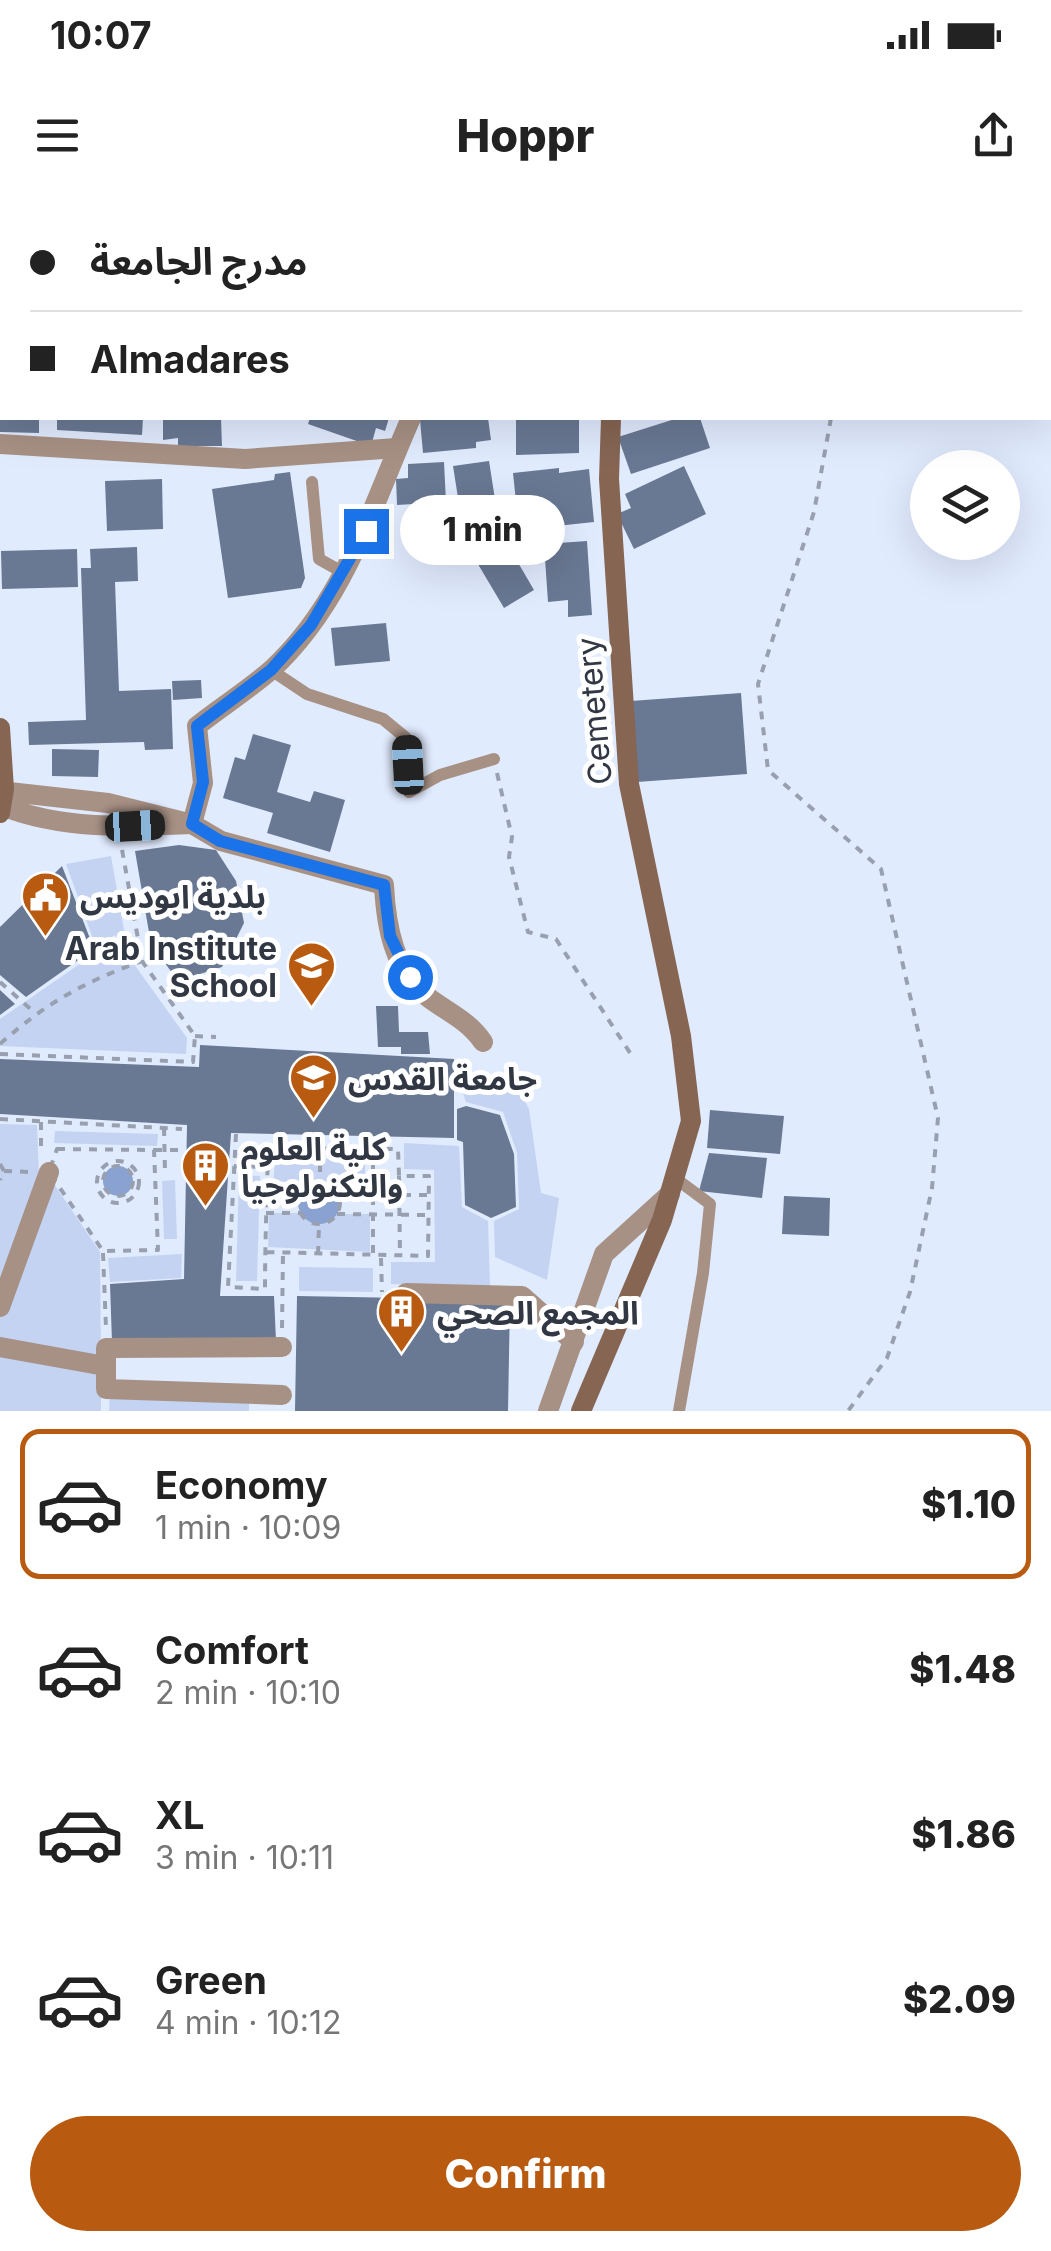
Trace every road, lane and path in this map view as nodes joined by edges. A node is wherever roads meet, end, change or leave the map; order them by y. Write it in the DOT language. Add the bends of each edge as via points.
graph roads {
  1 [pos="410,420"];
  2 [pos="612,420"];
  3 [pos="832,420"];
  4 [pos="0,444"];
  5 [pos="397,448"];
  6 [pos="312,482"];
  7 [pos="344,573"];
  8 [pos="271,670"];
  9 [pos="0,728"];
  10 [pos="494,758"];
  11 [pos="1,801"];
  12 [pos="192,824"];
  13 [pos="121,848"];
  14 [pos="142,962"];
  15 [pos="0,982"];
  16 [pos="35,1013"];
  17 [pos="194,1036"];
  18 [pos="216,1037"];
  19 [pos="484,1042"];
  20 [pos="0,1044"];
  21 [pos="0,1054"];
  22 [pos="634,1060"];
  23 [pos="0,1119"];
  24 [pos="41,1121"];
  25 [pos="164,1128"];
  26 [pos="182,1130"];
  27 [pos="236,1134"];
  28 [pos="320,1148"];
  29 [pos="372,1149"];
  30 [pos="154,1150"];
  31 [pos="164,1150"];
  32 [pos="180,1150"];
  33 [pos="0,1164"];
  34 [pos="45,1164"];
  35 [pos="234,1166"];
  36 [pos="268,1167"];
  37 [pos="165,1172"];
  38 [pos="135,1174"];
  39 [pos="399,1176"];
  40 [pos="0,1180"];
  41 [pos="320,1181"];
  42 [pos="673,1186"];
  43 [pos="267,1188"];
  44 [pos="301,1191"];
  45 [pos="400,1194"];
  46 [pos="339,1195"];
  47 [pos="373,1195"];
  48 [pos="429,1195"];
  49 [pos="300,1212"];
  50 [pos="266,1213"];
  51 [pos="337,1214"];
  52 [pos="373,1214"];
  53 [pos="400,1215"];
  54 [pos="428,1215"];
  55 [pos="318,1224"];
  56 [pos="103,1252"];
  57 [pos="265,1252"];
  58 [pos="283,1253"];
  59 [pos="318,1255"];
  60 [pos="400,1257"];
  61 [pos="374,1258"];
  62 [pos="382,1258"];
  63 [pos="382,1292"];
  64 [pos="406,1293"];
  65 [pos="282,1301"];
  66 [pos="0,1307"];
  67 [pos="574,1342"];
  68 [pos="0,1347"];
  69 [pos="282,1347"];
  70 [pos="106,1357"];
  71 [pos="282,1395"];
  72 [pos="257,1402"];
  73 [pos="548,1411"];
  74 [pos="582,1411"];
  75 [pos="679,1411"];
  76 [pos="848,1411"];
  1 -- 5 [label="street"];
  2 -- 42 [label="street, Cemetery" via="609,479 628,784 691,1122"];
  3 -- 76 [label="path" via="814,512 758,684 768,770 881,869 938,1118 932,1188 910,1292 888,1358"];
  4 -- 5 [label="street" via="245,458"];
  5 -- 7 [label="street"];
  6 -- 7 [label="lane" via="320,560"];
  7 -- 8 [label="street"];
  8 -- 10 [label="lane" via="307,694 383,719 406,738 409,792"];
  8 -- 12 [label="street" via="197,726 203,782"];
  9 -- 11 [label="street"];
  10 -- 22 [label="path" via="512,837 508,856 528,932 556,939"];
  11 -- 12 [label="street" via="24,815 69,822"];
  12 -- 19 [label="street" via="220,841 384,885 400,963 419,990 473,1026"];
  13 -- 14 [label="path"];
  14 -- 16 [label="path" via="96,978"];
  14 -- 17 [label="path"];
  15 -- 16 [label="path"];
  16 -- 20 [label="path"];
  17 -- 18 [label="path"];
  17 -- 21 [label="path" via="193,1062"];
  23 -- 24 [label="path"];
  24 -- 25 [label="path"];
  24 -- 34 [label="path"];
  25 -- 26 [label="path"];
  25 -- 31 [label="path"];
  27 -- 35 [label="path"];
  28 -- 29 [label="path"];
  28 -- 36 [label="path" via="268,1148"];
  28 -- 41 [label="path"];
  29 -- 39 [label="path" via="398,1149"];
  29 -- 47 [label="path"];
  30 -- 31 [label="path"];
  30 -- 34 [label="path" via="57,1149"];
  30 -- 56 [label="path" via="158,1250"];
  31 -- 32 [label="path"];
  31 -- 37 [label="path"];
  33 -- 40 [label="path"];
  34 -- 56 [label="path"];
  34 -- 66 [label="street"];
  35 -- 36 [label="path"];
  35 -- 57 [label="path" via="228,1287 265,1290"];
  36 -- 43 [label="path"];
  38 -- 38 [label="path" via="128,1162 114,1160 102,1167 97,1187 111,1202 125,1202 136,1193"];
  39 -- 45 [label="path"];
  39 -- 48 [label="path" via="429,1176"];
  41 -- 44 [label="path"];
  41 -- 46 [label="path"];
  42 -- 67 [label="street" via="604,1254"];
  42 -- 74 [label="street, Cemetery"];
  42 -- 75 [label="lane" via="710,1204"];
  43 -- 44 [label="path"];
  43 -- 50 [label="path"];
  44 -- 49 [label="path"];
  45 -- 47 [label="path"];
  45 -- 48 [label="path"];
  45 -- 53 [label="path"];
  46 -- 47 [label="path"];
  46 -- 51 [label="path"];
  47 -- 52 [label="path"];
  48 -- 54 [label="path"];
  49 -- 50 [label="path"];
  49 -- 55 [label="path"];
  50 -- 57 [label="path"];
  51 -- 52 [label="path"];
  51 -- 55 [label="path"];
  52 -- 53 [label="path"];
  52 -- 61 [label="path"];
  53 -- 54 [label="path"];
  53 -- 60 [label="path"];
  54 -- 60 [label="path" via="428,1256"];
  55 -- 59 [label="path"];
  56 -- 70 [label="path"];
  57 -- 58 [label="path"];
  58 -- 59 [label="path"];
  58 -- 65 [label="path"];
  59 -- 61 [label="path"];
  60 -- 62 [label="path"];
  61 -- 62 [label="path"];
  62 -- 63 [label="path"];
  64 -- 67 [label="street" via="522,1296"];
  67 -- 73 [label="street"];
  68 -- 70 [label="street"];
  69 -- 70 [label="street"];
  70 -- 72 [label="street" via="106,1389"];
  71 -- 72 [label="street"];
}
